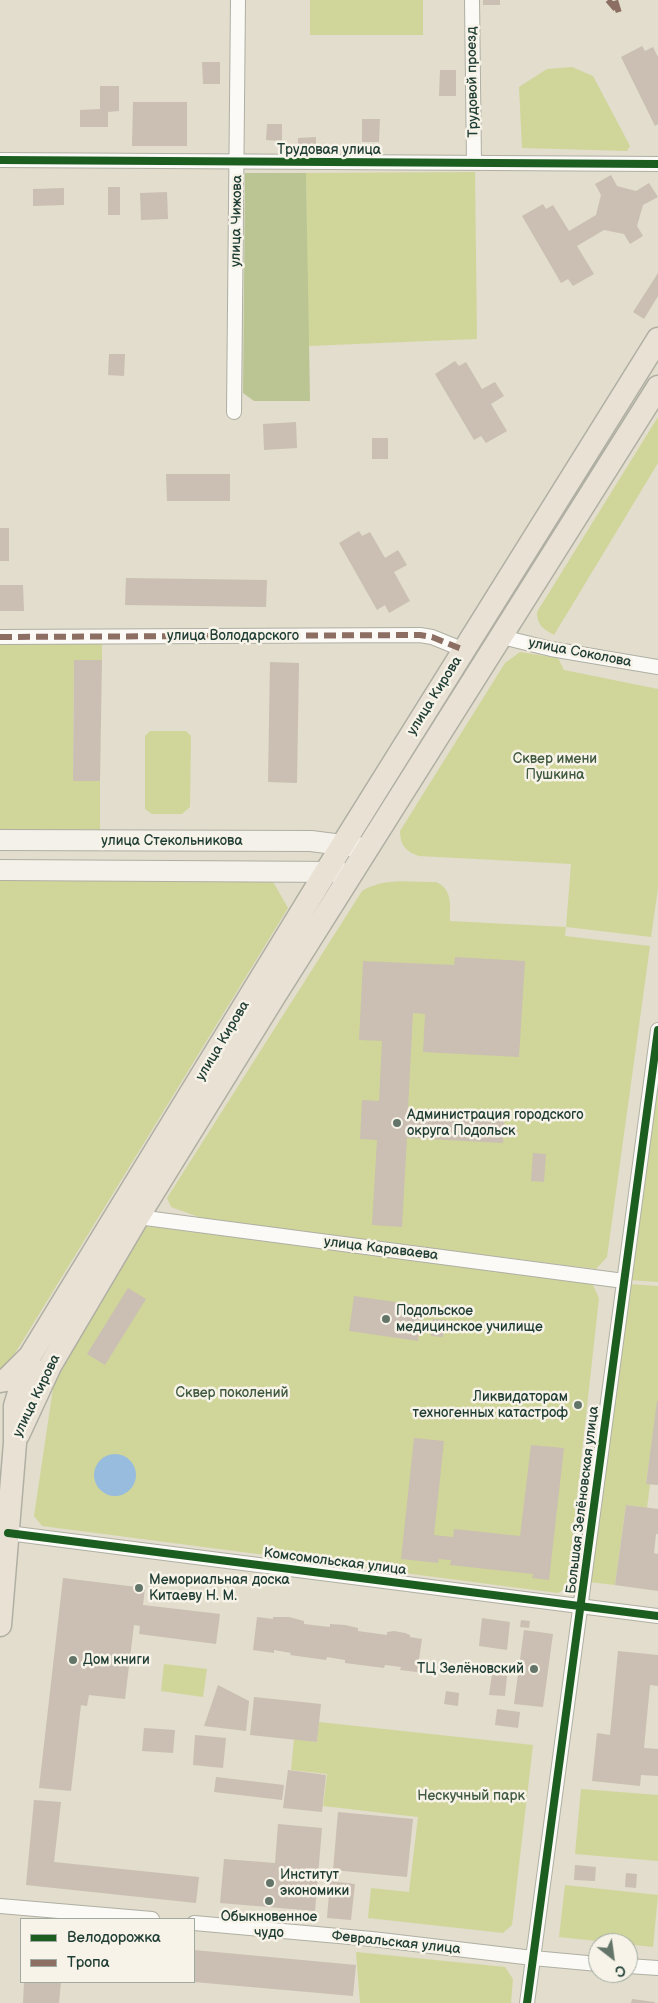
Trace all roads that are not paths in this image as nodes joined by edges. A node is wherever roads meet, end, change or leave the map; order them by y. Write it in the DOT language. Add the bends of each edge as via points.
graph roads {
  1 [pos="238,0"];
  2 [pos="472,0"];
  3 [pos="0,160"];
  4 [pos="237,162"];
  5 [pos="474,163"];
  6 [pos="658,164"];
  7 [pos="656,344"];
  8 [pos="658,387"];
  9 [pos="234,412"];
  10 [pos="477,628"];
  11 [pos="0,637"];
  12 [pos="502,637"];
  13 [pos="464,650"];
  14 [pos="658,667"];
  15 [pos="0,840"];
  16 [pos="343,844"];
  17 [pos="368,849"];
  18 [pos="0,870"];
  19 [pos="354,872"];
  20 [pos="325,873"];
  21 [pos="658,1030"];
  22 [pos="138,1217"];
  23 [pos="624,1281"];
  24 [pos="30,1356"];
  25 [pos="0,1381"];
  26 [pos="15,1443"];
  27 [pos="0,1463"];
  28 [pos="3,1527"];
  29 [pos="581,1606"];
  30 [pos="658,1616"];
  31 [pos="0,1625"];
  32 [pos="0,1906"];
  33 [pos="140,1918"];
  34 [pos="195,1923"];
  35 [pos="533,1958"];
  36 [pos="588,1963"];
  37 [pos="638,1967"];
  38 [pos="658,1968"];
  39 [pos="527,2003"];
  1 -- 4 [label="street, улица Чижова"];
  2 -- 5 [label="street, Трудовой проезд"];
  3 -- 4 [label="street, Трудовая улица"];
  4 -- 5 [label="street, Трудовая улица"];
  4 -- 9 [label="street, улица Чижова"];
  5 -- 6 [label="street, Трудовая улица"];
  7 -- 10 [label="main road, улица Кирова"];
  8 -- 12 [label="main road, улица Кирова"];
  10 -- 12 [label="main road"];
  10 -- 13 [label="main road, улица Кирова"];
  11 -- 13 [label="street, улица Володарского" via="420,635"];
  12 -- 14 [label="street, улица Соколова" via="551,649"];
  12 -- 17 [label="main road, улица Кирова"];
  13 -- 16 [label="main road, улица Кирова"];
  15 -- 16 [label="main road, улица Стекольникова" via="311,841"];
  16 -- 17 [label="main road, улица Стекольникова"];
  16 -- 20 [label="main road, улица Кирова"];
  17 -- 19 [label="main road, улица Кирова"];
  17 -- 20 [label="main road"];
  18 -- 20 [label="main road"];
  19 -- 20 [label="main road"];
  19 -- 22 [label="main road, улица Кирова"];
  20 -- 24 [label="main road, улица Кирова"];
  21 -- 23 [label="street, Большая Зелёновская улица"];
  22 -- 23 [label="street, улица Караваева"];
  22 -- 26 [label="main road, улица Кирова" via="50,1366"];
  23 -- 29 [label="street, Большая Зелёновская улица"];
  24 -- 25 [label="main road" via="6,1380"];
  24 -- 26 [label="main road, улица Кирова" via="15,1406"];
  26 -- 27 [label="main road"];
  26 -- 28 [label="main road"];
  28 -- 29 [label="street, Комсомольская улица"];
  28 -- 31 [label="main road"];
  29 -- 30 [label="street, Комсомольская улица"];
  29 -- 35 [label="street, Большая Зелёновская улица"];
  32 -- 33 [label="street"];
  34 -- 35 [label="street, Февральская улица"];
  35 -- 36 [label="street, Февральская улица"];
  35 -- 39 [label="street, Большая Зелёновская улица"];
  37 -- 38 [label="street"];
}
